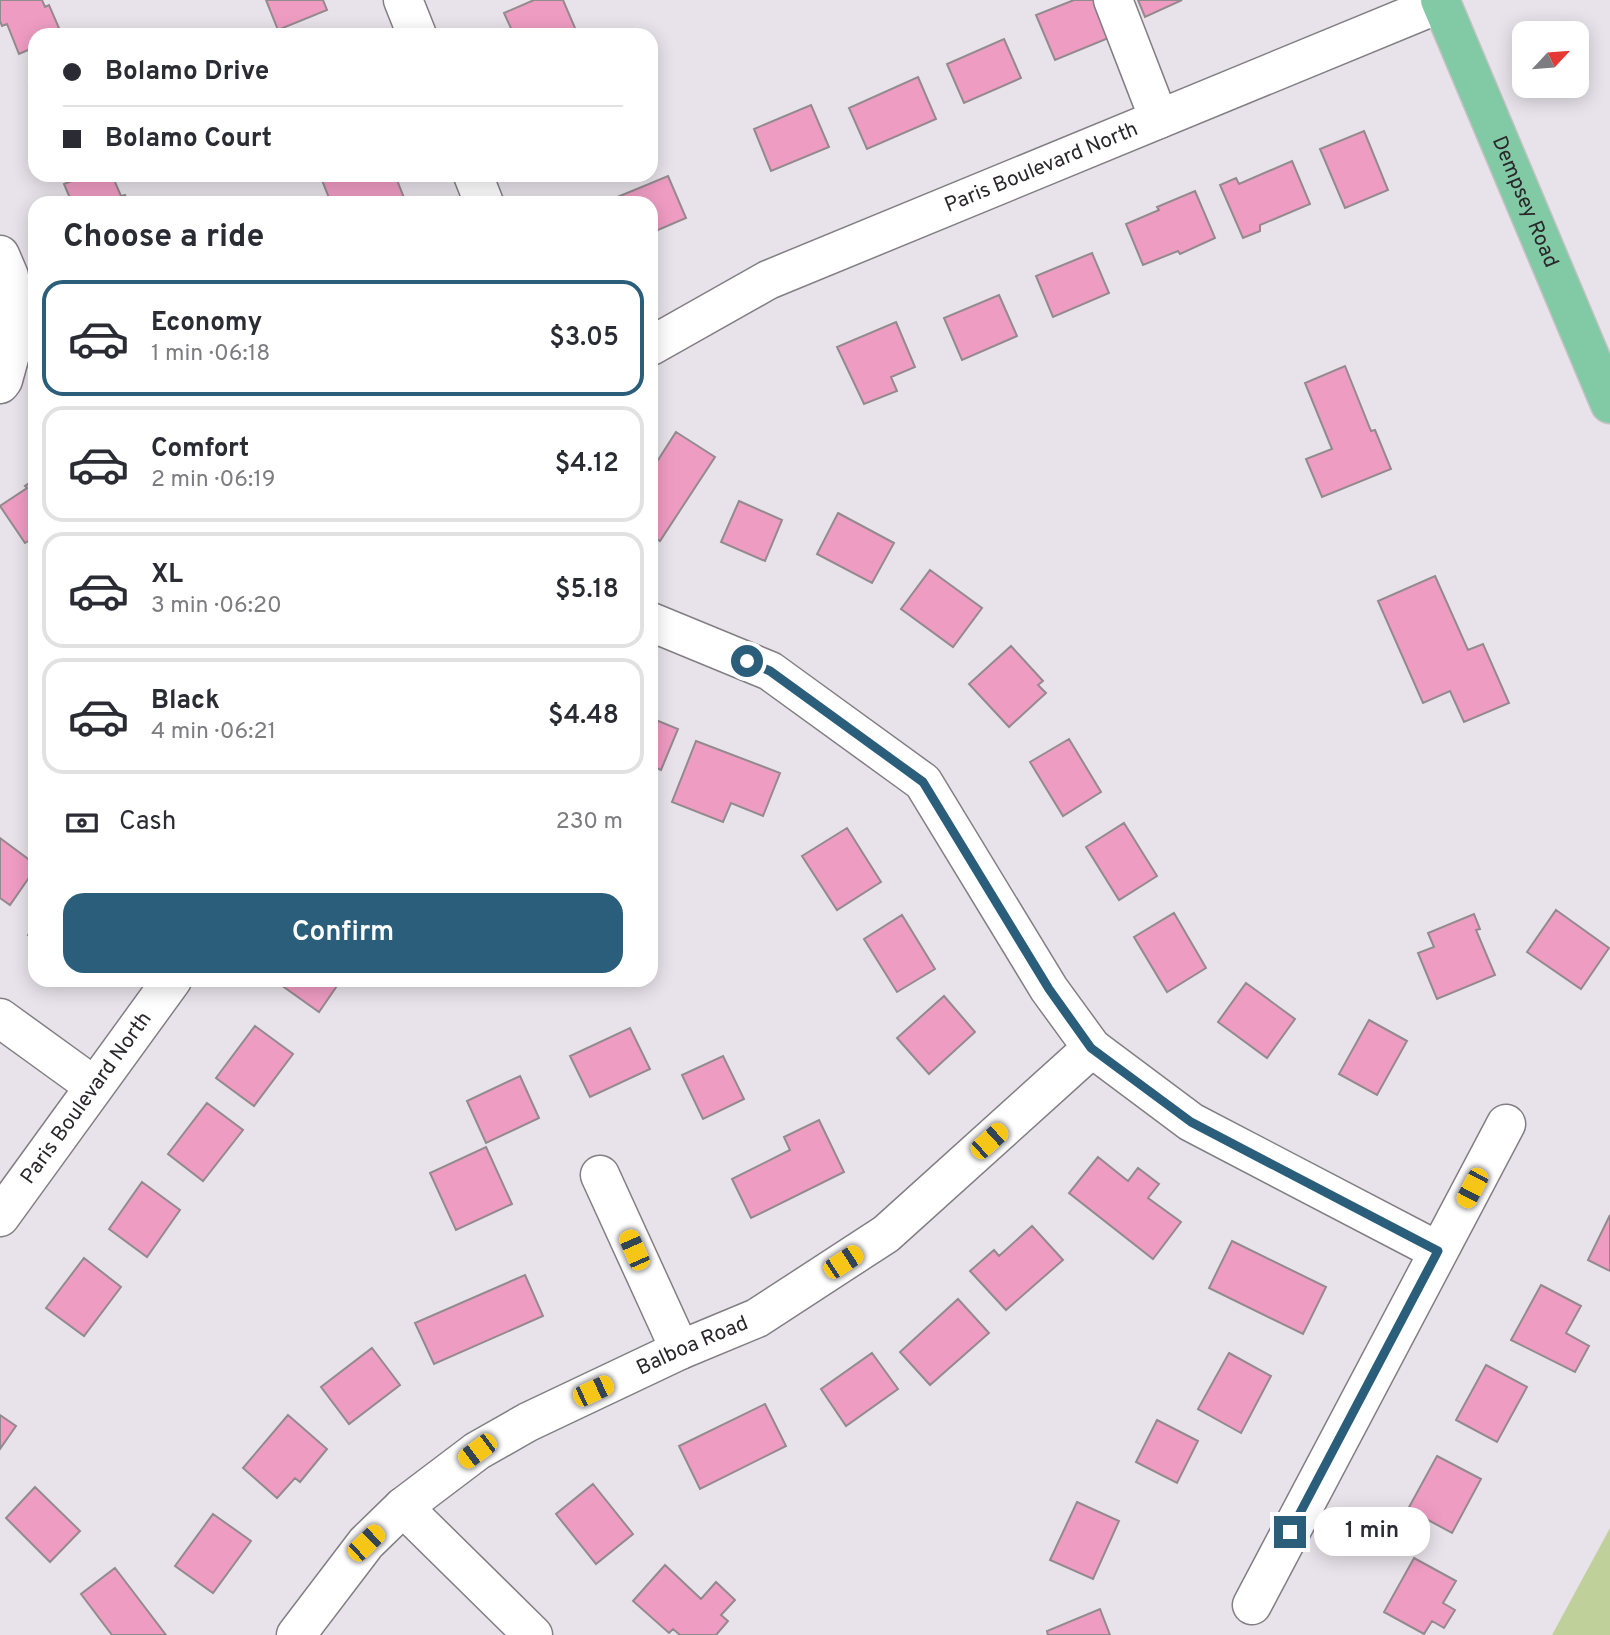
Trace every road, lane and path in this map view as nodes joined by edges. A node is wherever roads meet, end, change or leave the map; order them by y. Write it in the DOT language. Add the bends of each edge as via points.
graph roads {
  1 [pos="403,0"];
  2 [pos="1114,0"];
  3 [pos="1441,1"];
  4 [pos="413,28"];
  5 [pos="1159,119"];
  6 [pos="0,255"];
  7 [pos="658,342"];
  8 [pos="0,384"];
  9 [pos="1610,404"];
  10 [pos="658,625"];
  11 [pos="167,987"];
  12 [pos="0,1018"];
  13 [pos="1091,1048"];
  14 [pos="94,1086"];
  15 [pos="1506,1124"];
  16 [pos="600,1175"];
  17 [pos="0,1217"];
  18 [pos="1438,1251"];
  19 [pos="680,1350"];
  20 [pos="402,1507"];
  21 [pos="1252,1605"];
  22 [pos="296,1635"];
  23 [pos="533,1635"];
  1 -- 4 [label="street"];
  2 -- 5 [label="street"];
  3 -- 5 [label="street, Paris Boulevard North"];
  3 -- 9 [label="main road, Dempsey Road"];
  5 -- 7 [label="street, Paris Boulevard North" via="768,280"];
  6 -- 8 [label="street" via="9,276 17,329"];
  10 -- 13 [label="street" via="770,671 923,782 1049,989"];
  11 -- 14 [label="street, Paris Boulevard North"];
  12 -- 14 [label="street"];
  13 -- 18 [label="street" via="1191,1122"];
  13 -- 19 [label="street, Balboa Road" via="886,1234 757,1318"];
  14 -- 17 [label="street, Paris Boulevard North"];
  15 -- 18 [label="street"];
  16 -- 19 [label="street"];
  18 -- 21 [label="street"];
  19 -- 20 [label="street, Balboa Road" via="527,1422 477,1451"];
  20 -- 22 [label="street, Balboa Road" via="366,1543"];
  20 -- 23 [label="street"];
}
